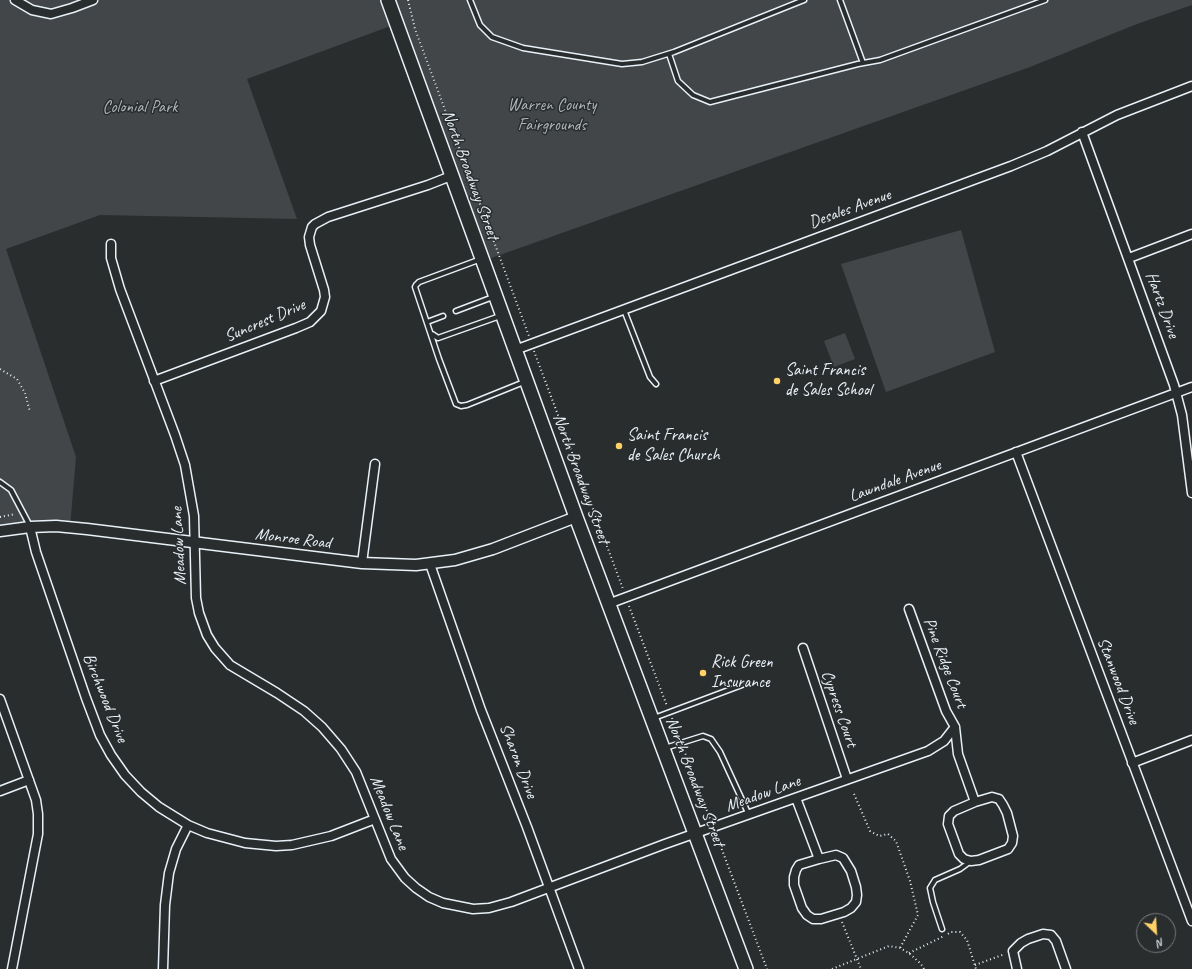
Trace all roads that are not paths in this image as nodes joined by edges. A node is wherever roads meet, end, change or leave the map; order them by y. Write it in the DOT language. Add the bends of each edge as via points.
graph roads {
  1 [pos="14,0"];
  2 [pos="92,0"];
  3 [pos="388,0"];
  4 [pos="470,0"];
  5 [pos="804,0"];
  6 [pos="840,0"];
  7 [pos="1045,0"];
  8 [pos="669,54"];
  9 [pos="863,63"];
  10 [pos="1192,86"];
  11 [pos="1082,132"];
  12 [pos="451,176"];
  13 [pos="1192,234"];
  14 [pos="111,244"];
  15 [pos="1129,258"];
  16 [pos="482,259"];
  17 [pos="495,297"];
  18 [pos="624,309"];
  19 [pos="456,312"];
  20 [pos="443,316"];
  21 [pos="502,316"];
  22 [pos="427,322"];
  23 [pos="431,332"];
  24 [pos="515,350"];
  25 [pos="154,381"];
  26 [pos="526,381"];
  27 [pos="656,384"];
  28 [pos="1192,387"];
  29 [pos="1176,393"];
  30 [pos="1016,452"];
  31 [pos="375,464"];
  32 [pos="0,482"];
  33 [pos="1192,493"];
  34 [pos="576,517"];
  35 [pos="30,527"];
  36 [pos="0,531"];
  37 [pos="194,542"];
  38 [pos="362,563"];
  39 [pos="430,564"];
  40 [pos="608,604"];
  41 [pos="909,610"];
  42 [pos="803,648"];
  43 [pos="742,686"];
  44 [pos="0,699"];
  45 [pos="652,719"];
  46 [pos="955,727"];
  47 [pos="1192,740"];
  48 [pos="663,748"];
  49 [pos="1132,763"];
  50 [pos="847,779"];
  51 [pos="29,780"];
  52 [pos="0,791"];
  53 [pos="796,798"];
  54 [pos="975,802"];
  55 [pos="749,815"];
  56 [pos="375,819"];
  57 [pos="188,825"];
  58 [pos="695,834"];
  59 [pos="819,858"];
  60 [pos="971,862"];
  61 [pos="550,888"];
  62 [pos="1192,921"];
  63 [pos="942,929"];
  64 [pos="12,969"];
  65 [pos="163,969"];
  66 [pos="579,969"];
  67 [pos="746,969"];
  68 [pos="1017,969"];
  69 [pos="1066,969"];
  1 -- 2 [label="street" via="32,10 51,14"];
  3 -- 12 [label="main road, North Broadway Street"];
  4 -- 8 [label="lane" via="480,25 492,37 523,48 622,64 642,62"];
  5 -- 8 [label="lane"];
  6 -- 9 [label="lane"];
  7 -- 9 [label="lane" via="880,60"];
  8 -- 9 [label="lane" via="678,81 693,95 710,102"];
  10 -- 11 [label="street, Desales Avenue" via="1117,115"];
  11 -- 15 [label="street, Hartz Drive"];
  11 -- 18 [label="street, Desales Avenue" via="1047,151 1011,166"];
  12 -- 16 [label="main road, North Broadway Street"];
  12 -- 25 [label="street, Suncrest Drive" via="328,217 312,227 310,245 325,297 321,311 310,322"];
  13 -- 15 [label="street"];
  14 -- 25 [label="street, Meadow Lane" via="111,258 120,289"];
  15 -- 29 [label="street, Hartz Drive"];
  16 -- 17 [label="main road, North Broadway Street"];
  16 -- 22 [label="lane" via="417,284 415,287"];
  17 -- 19 [label="lane"];
  17 -- 21 [label="main road, North Broadway Street"];
  18 -- 24 [label="street, Desales Avenue"];
  18 -- 27 [label="lane" via="650,377"];
  20 -- 22 [label="lane"];
  21 -- 23 [label="lane" via="438,338"];
  21 -- 24 [label="main road, North Broadway Street"];
  22 -- 23 [label="lane"];
  23 -- 26 [label="lane" via="456,404 467,405"];
  24 -- 26 [label="main road, North Broadway Street"];
  25 -- 37 [label="street, Meadow Lane" via="185,465 194,516"];
  26 -- 34 [label="main road, North Broadway Street"];
  28 -- 29 [label="street, Lawndale Avenue"];
  29 -- 30 [label="street, Lawndale Avenue"];
  29 -- 33 [label="street, Hartz Drive" via="1182,415"];
  30 -- 40 [label="street, Lawndale Avenue"];
  30 -- 49 [label="street, Stanwood Drive"];
  31 -- 38 [label="street"];
  32 -- 35 [label="lane" via="11,490"];
  34 -- 39 [label="street, Monroe Road" via="493,549"];
  34 -- 40 [label="main road, North Broadway Street"];
  35 -- 36 [label="street, Monroe Road"];
  35 -- 37 [label="street, Monroe Road" via="56,526"];
  35 -- 57 [label="street, Birchwood Drive" via="36,552 100,735 125,775 141,792"];
  37 -- 38 [label="street, Monroe Road"];
  37 -- 56 [label="street, Meadow Lane" via="196,598 207,635 215,648 236,670 277,693 322,727 356,772"];
  38 -- 39 [label="street, Monroe Road"];
  39 -- 61 [label="street, Sharon Drive"];
  40 -- 45 [label="main road, North Broadway Street"];
  41 -- 46 [label="street, Pine Ridge Court" via="946,711"];
  42 -- 50 [label="street, Cypress Court"];
  43 -- 45 [label="lane"];
  44 -- 51 [label="street"];
  45 -- 48 [label="main road, North Broadway Street"];
  46 -- 50 [label="street, Meadow Lane" via="944,741 928,751"];
  46 -- 54 [label="street" via="958,754"];
  47 -- 49 [label="street"];
  48 -- 55 [label="lane" via="703,736 711,739"];
  48 -- 58 [label="main road, North Broadway Street"];
  49 -- 62 [label="street, Stanwood Drive"];
  50 -- 53 [label="street, Meadow Lane"];
  51 -- 52 [label="street"];
  51 -- 64 [label="street" via="36,800 38,834"];
  53 -- 55 [label="street, Meadow Lane"];
  53 -- 59 [label="street"];
  54 -- 60 [label="street" via="954,811 949,816 948,824 959,854"];
  54 -- 60 [label="street" via="992,797 999,799 1007,813 1013,836 1008,849"];
  55 -- 58 [label="street, Meadow Lane"];
  56 -- 57 [label="street, Birchwood Drive" via="315,840 276,846 245,844"];
  56 -- 61 [label="street, Meadow Lane" via="391,859 400,872 416,888 443,904 474,909 489,908"];
  57 -- 65 [label="street" via="176,849 169,873"];
  58 -- 61 [label="street, Meadow Lane"];
  58 -- 67 [label="main road, North Broadway Street"];
  59 -- 59 [label="street" via="800,865 794,877 799,901 807,915 813,919 839,914 851,908 856,902 857,895 851,872 843,858 836,855"];
  60 -- 63 [label="lane" via="935,880 930,888"];
  61 -- 66 [label="street, Sharon Drive"];
  68 -- 69 [label="street" via="1013,951 1028,939 1043,934 1051,935 1056,941"];
}
